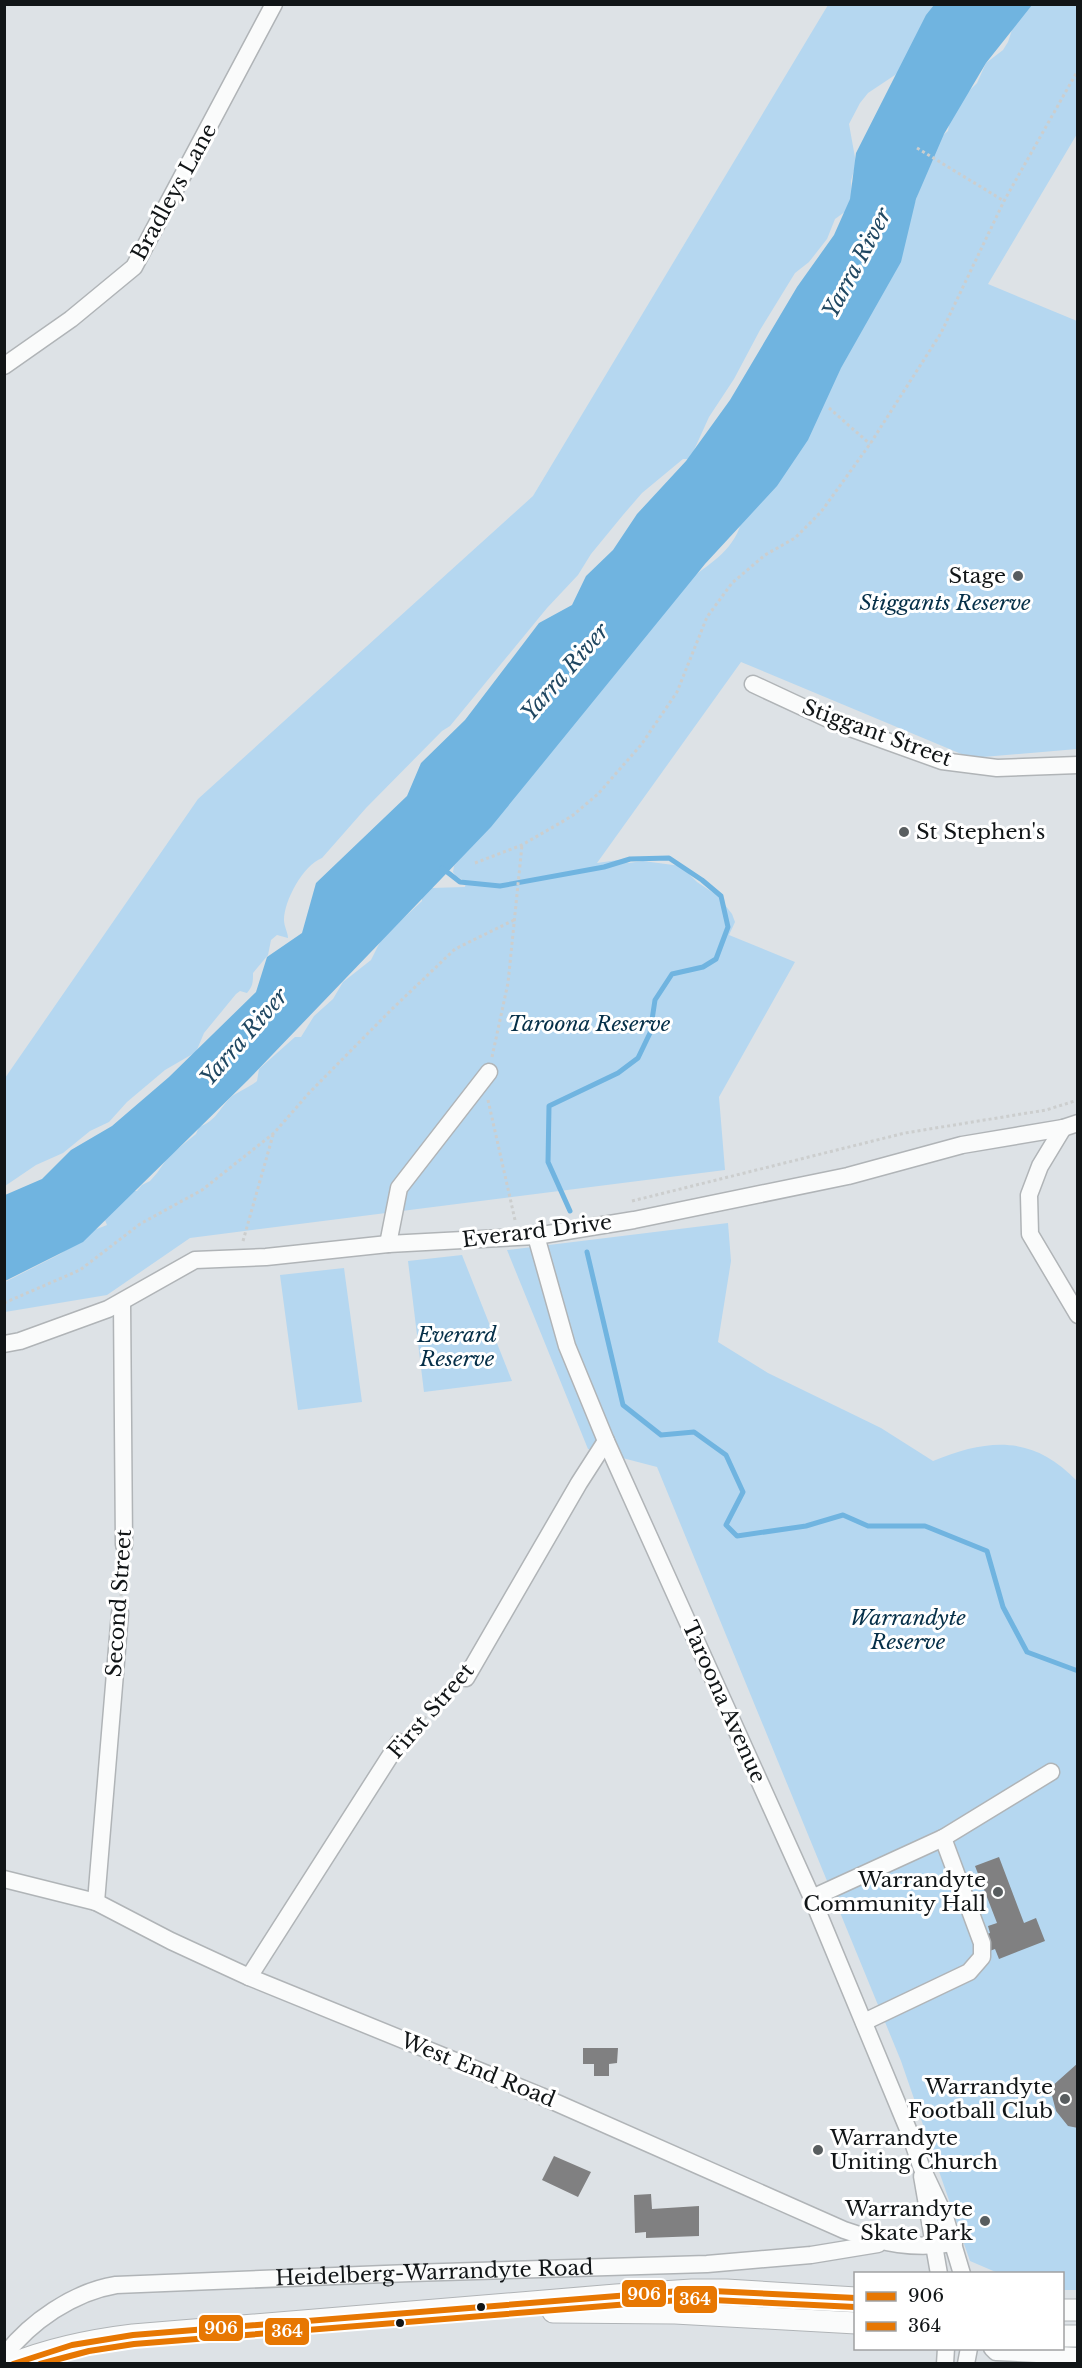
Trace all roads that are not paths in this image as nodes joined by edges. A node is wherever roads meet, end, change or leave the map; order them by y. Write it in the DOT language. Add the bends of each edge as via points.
graph roads {
  1 [pos="274,4"];
  2 [pos="4,366"];
  3 [pos="753,684"];
  4 [pos="1077,765"];
  5 [pos="486,1075"];
  6 [pos="1070,1125"];
  7 [pos="537,1236"];
  8 [pos="388,1244"];
  9 [pos="122,1302"];
  10 [pos="1077,1315"];
  11 [pos="4,1344"];
  12 [pos="606,1441"];
  13 [pos="124,1545"];
  14 [pos="120,1612"];
  15 [pos="466,1678"];
  16 [pos="399,1742"];
  17 [pos="1051,1772"];
  18 [pos="943,1838"];
  19 [pos="4,1879"];
  20 [pos="812,1898"];
  21 [pos="96,1902"];
  22 [pos="249,1977"];
  23 [pos="864,2022"];
  24 [pos="921,2166"];
  25 [pos="887,2243"];
  26 [pos="954,2243"];
  27 [pos="934,2247"];
  28 [pos="939,2272"];
  29 [pos="961,2272"];
  30 [pos="854,2298"];
  31 [pos="429,2311"];
  32 [pos="854,2322"];
  33 [pos="993,2350"];
  34 [pos="4,2356"];
  35 [pos="1077,2356"];
  36 [pos="12,2364"];
  1 -- 2 [label="street, Bradleys Lane" via="134,267 71,319"];
  3 -- 4 [label="street, Stiggant Street" via="839,724 942,761 997,768"];
  5 -- 8 [label="street" via="399,1188"];
  6 -- 7 [label="street, Everard Drive" via="962,1145 848,1176"];
  6 -- 10 [label="street" via="1040,1166 1029,1195 1030,1234"];
  7 -- 8 [label="street, Everard Drive"];
  7 -- 12 [label="street, Taroona Avenue" via="567,1346"];
  8 -- 9 [label="street, Everard Drive" via="195,1260"];
  9 -- 11 [label="street, Everard Drive"];
  9 -- 13 [label="street, Second Street"];
  12 -- 15 [label="street, First Street"];
  12 -- 20 [label="street, Taroona Avenue"];
  14 -- 21 [label="street, Second Street"];
  16 -- 22 [label="street, First Street"];
  17 -- 18 [label="street"];
  18 -- 20 [label="street"];
  18 -- 23 [label="street" via="982,1943 982,1957 969,1972"];
  19 -- 21 [label="street, West End Road"];
  20 -- 23 [label="street, Taroona Avenue"];
  21 -- 22 [label="street, West End Road"];
  22 -- 25 [label="street, West End Road" via="541,2096 844,2230"];
  23 -- 24 [label="street, Taroona Avenue"];
  24 -- 26 [label="street, Taroona Avenue"];
  24 -- 27 [label="street, Taroona Avenue"];
  25 -- 27 [label="street, West End Road"];
  25 -- 34 [label="street, Heidelberg-Warrandyte Road" via="812,2255 707,2264 116,2285 92,2290 58,2309 31,2328"];
  26 -- 27 [label="street, West End Road"];
  26 -- 29 [label="street, Taroona Avenue"];
  27 -- 28 [label="street, Taroona Avenue"];
  30 -- 31 [label="main road, Heidelberg-Warrandyte Road" via="692,2290"];
  31 -- 32 [label="main road, Heidelberg-Warrandyte Road" via="675,2313"];
  31 -- 36 [label="main road, Heidelberg-Warrandyte Road" via="133,2335 84,2342"];
  33 -- 35 [label="street"];
}
